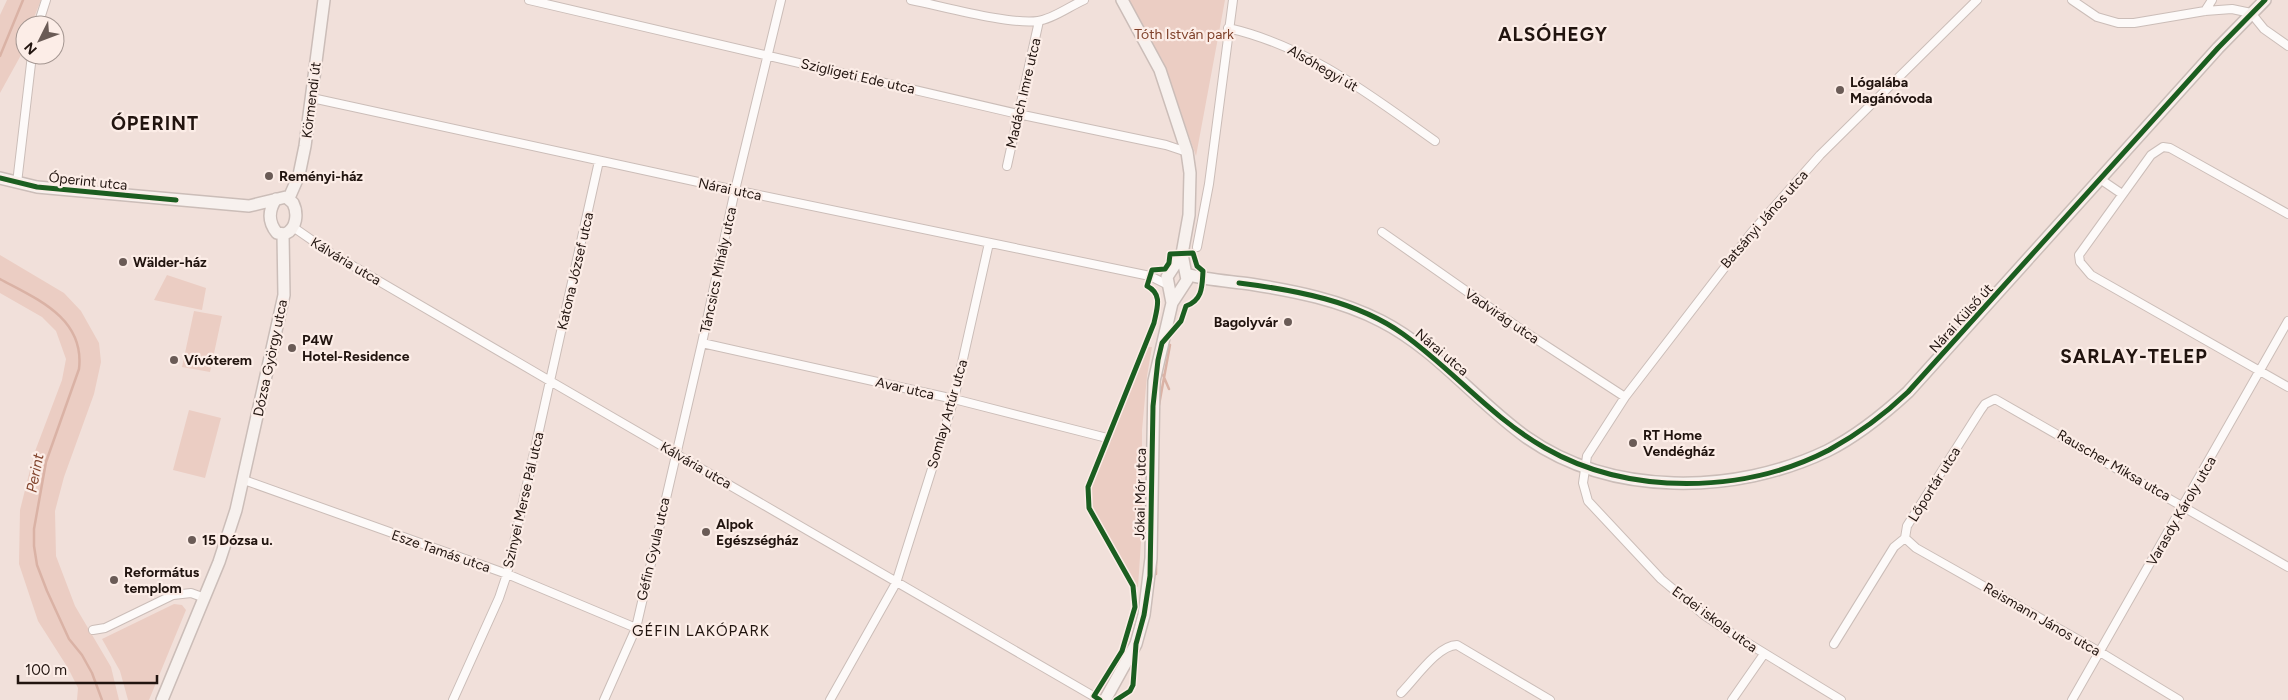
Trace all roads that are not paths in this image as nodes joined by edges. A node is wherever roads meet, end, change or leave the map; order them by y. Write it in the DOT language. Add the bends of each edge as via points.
graph roads {
  1 [pos="46,0"];
  2 [pos="324,0"];
  3 [pos="529,0"];
  4 [pos="781,0"];
  5 [pos="911,0"];
  6 [pos="1084,0"];
  7 [pos="1122,0"];
  8 [pos="1233,0"];
  9 [pos="1977,0"];
  10 [pos="2072,0"];
  11 [pos="2212,0"];
  12 [pos="2265,0"];
  13 [pos="2205,11"];
  14 [pos="2251,13"];
  15 [pos="41,15"];
  16 [pos="1039,21"];
  17 [pos="1228,28"];
  18 [pos="2288,46"];
  19 [pos="769,55"];
  20 [pos="31,65"];
  21 [pos="312,98"];
  22 [pos="1018,114"];
  23 [pos="1435,141"];
  24 [pos="1187,152"];
  25 [pos="599,161"];
  26 [pos="1007,166"];
  27 [pos="0,178"];
  28 [pos="2100,179"];
  29 [pos="17,183"];
  30 [pos="735,190"];
  31 [pos="2122,194"];
  32 [pos="289,198"];
  33 [pos="276,199"];
  34 [pos="249,206"];
  35 [pos="2288,214"];
  36 [pos="270,221"];
  37 [pos="293,227"];
  38 [pos="1382,232"];
  39 [pos="283,234"];
  40 [pos="989,243"];
  41 [pos="1197,247"];
  42 [pos="1182,254"];
  43 [pos="1170,271"];
  44 [pos="1150,276"];
  45 [pos="1185,279"];
  46 [pos="1168,285"];
  47 [pos="1172,303"];
  48 [pos="2288,322"];
  49 [pos="702,343"];
  50 [pos="2259,371"];
  51 [pos="550,381"];
  52 [pos="2288,387"];
  53 [pos="1625,397"];
  54 [pos="954,399"];
  55 [pos="1990,401"];
  56 [pos="1107,438"];
  57 [pos="675,452"];
  58 [pos="1585,466"];
  59 [pos="244,480"];
  60 [pos="2184,506"];
  61 [pos="1905,538"];
  62 [pos="2288,567"];
  63 [pos="507,574"];
  64 [pos="896,583"];
  65 [pos="204,598"];
  66 [pos="636,628"];
  67 [pos="93,630"];
  68 [pos="1834,644"];
  69 [pos="2100,652"];
  70 [pos="1764,654"];
  71 [pos="1402,694"];
  72 [pos="162,700"];
  73 [pos="453,700"];
  74 [pos="604,700"];
  75 [pos="830,700"];
  76 [pos="1100,700"];
  77 [pos="1105,700"];
  78 [pos="1550,700"];
  79 [pos="1732,700"];
  80 [pos="1841,700"];
  81 [pos="2072,700"];
  82 [pos="2180,700"];
  1 -- 15 [label="street"];
  2 -- 21 [label="street, Körmendi út"];
  3 -- 19 [label="street, Szigligeti Ede utca"];
  4 -- 19 [label="street, Táncsics Mihály utca"];
  5 -- 16 [label="street" via="1008,20"];
  6 -- 16 [label="street"];
  7 -- 24 [label="street" via="1160,70"];
  8 -- 17 [label="street"];
  9 -- 53 [label="street, Batsányi János utca" via="1796,181 1722,268"];
  10 -- 13 [label="street" via="2097,17 2118,23"];
  11 -- 13 [label="street"];
  12 -- 14 [label="street, Nárai Külső út"];
  13 -- 14 [label="street" via="2232,9"];
  14 -- 18 [label="street" via="2264,29"];
  14 -- 28 [label="street, Nárai Külső út"];
  16 -- 22 [label="street, Madách Imre utca"];
  17 -- 23 [label="street, Alsóhegyi út" via="1285,45 1340,74"];
  17 -- 41 [label="street" via="1209,184"];
  19 -- 22 [label="street, Szigligeti Ede utca"];
  19 -- 30 [label="street, Táncsics Mihály utca"];
  20 -- 29 [label="street"];
  21 -- 25 [label="street, Nárai utca"];
  21 -- 32 [label="street, Körmendi út" via="302,163"];
  22 -- 24 [label="street, Szigligeti Ede utca"];
  22 -- 26 [label="street, Madách Imre utca"];
  24 -- 42 [label="street" via="1189,215"];
  25 -- 30 [label="street, Nárai utca"];
  25 -- 51 [label="street, Katona József utca"];
  27 -- 29 [label="street, Óperint utca"];
  28 -- 31 [label="street"];
  28 -- 58 [label="street, Nárai Külső út" via="1926,374 1891,408 1848,439 1784,468 1738,479 1660,482 1610,474"];
  29 -- 34 [label="street, Óperint utca"];
  30 -- 40 [label="street, Nárai utca"];
  30 -- 49 [label="street, Táncsics Mihály utca"];
  31 -- 35 [label="street" via="2151,155 2170,148"];
  31 -- 50 [label="street" via="2082,248 2080,262 2084,268"];
  32 -- 33 [label="street" via="281,196"];
  32 -- 37 [label="street" via="295,206"];
  33 -- 34 [label="street, Óperint utca"];
  33 -- 36 [label="street" via="270,210"];
  34 -- 36 [label="street" via="261,211"];
  36 -- 39 [label="street" via="277,233"];
  37 -- 39 [label="street" via="289,233"];
  37 -- 51 [label="street, Kálvária utca" via="329,252"];
  38 -- 53 [label="street, Vadvirág utca"];
  39 -- 59 [label="street, Dózsa György utca" via="284,295"];
  40 -- 44 [label="street, Nárai utca"];
  40 -- 54 [label="street, Somlay Artúr utca"];
  42 -- 43 [label="street"];
  42 -- 45 [label="street"];
  43 -- 44 [label="street, Nárai utca"];
  43 -- 45 [label="street" via="1178,268"];
  43 -- 46 [label="street, Jókai Mór utca" via="1166,279"];
  44 -- 46 [label="street, Nárai utca"];
  45 -- 46 [label="street" via="1176,290"];
  45 -- 47 [label="street, Jókai Mór utca"];
  45 -- 58 [label="street, Nárai utca" via="1239,283 1313,296 1363,313 1416,344 1527,438"];
  46 -- 47 [label="street, Jókai Mór utca"];
  47 -- 77 [label="street, Jókai Mór utca" via="1154,381 1150,558 1144,615 1136,644"];
  48 -- 50 [label="street, Varasdy Károly utca"];
  49 -- 54 [label="street, Avar utca"];
  49 -- 57 [label="street, Táncsics Mihály utca"];
  50 -- 52 [label="street"];
  50 -- 60 [label="street, Varasdy Károly utca"];
  51 -- 57 [label="street, Kálvária utca"];
  51 -- 63 [label="street, Szinyei Merse Pál utca"];
  53 -- 58 [label="street, Batsányi János utca" via="1587,456"];
  54 -- 56 [label="street, Avar utca"];
  54 -- 64 [label="street, Somlay Artúr utca"];
  55 -- 60 [label="street, Rauscher Miksa utca" via="2002,401"];
  55 -- 61 [label="street, Lőportár utca" via="1980,411 1907,526"];
  57 -- 64 [label="street, Kálvária utca"];
  57 -- 66 [label="street, Géfin Gyula utca"];
  58 -- 70 [label="street, Erdei iskola utca" via="1583,483 1588,501 1644,562 1704,615"];
  59 -- 63 [label="street, Esze Tamás utca"];
  59 -- 65 [label="street, Dózsa György utca" via="225,546"];
  60 -- 62 [label="street, Rauscher Miksa utca"];
  60 -- 69 [label="street, Varasdy Károly utca"];
  61 -- 68 [label="street, Lőportár utca" via="1894,547"];
  61 -- 69 [label="street, Reismann János utca" via="1916,548"];
  63 -- 66 [label="street, Esze Tamás utca"];
  63 -- 73 [label="street, Szinyei Merse Pál utca"];
  64 -- 75 [label="street, Somlay Artúr utca"];
  64 -- 76 [label="street, Kálvária utca"];
  65 -- 67 [label="street" via="188,593 173,595 105,628"];
  65 -- 72 [label="street, Dózsa György utca"];
  66 -- 74 [label="street, Géfin Gyula utca"];
  69 -- 81 [label="street, Varasdy Károly utca"];
  69 -- 82 [label="street, Reismann János utca"];
  70 -- 79 [label="street"];
  70 -- 80 [label="street, Erdei iskola utca"];
  71 -- 78 [label="street" via="1439,652 1450,645 1458,645"];
}
